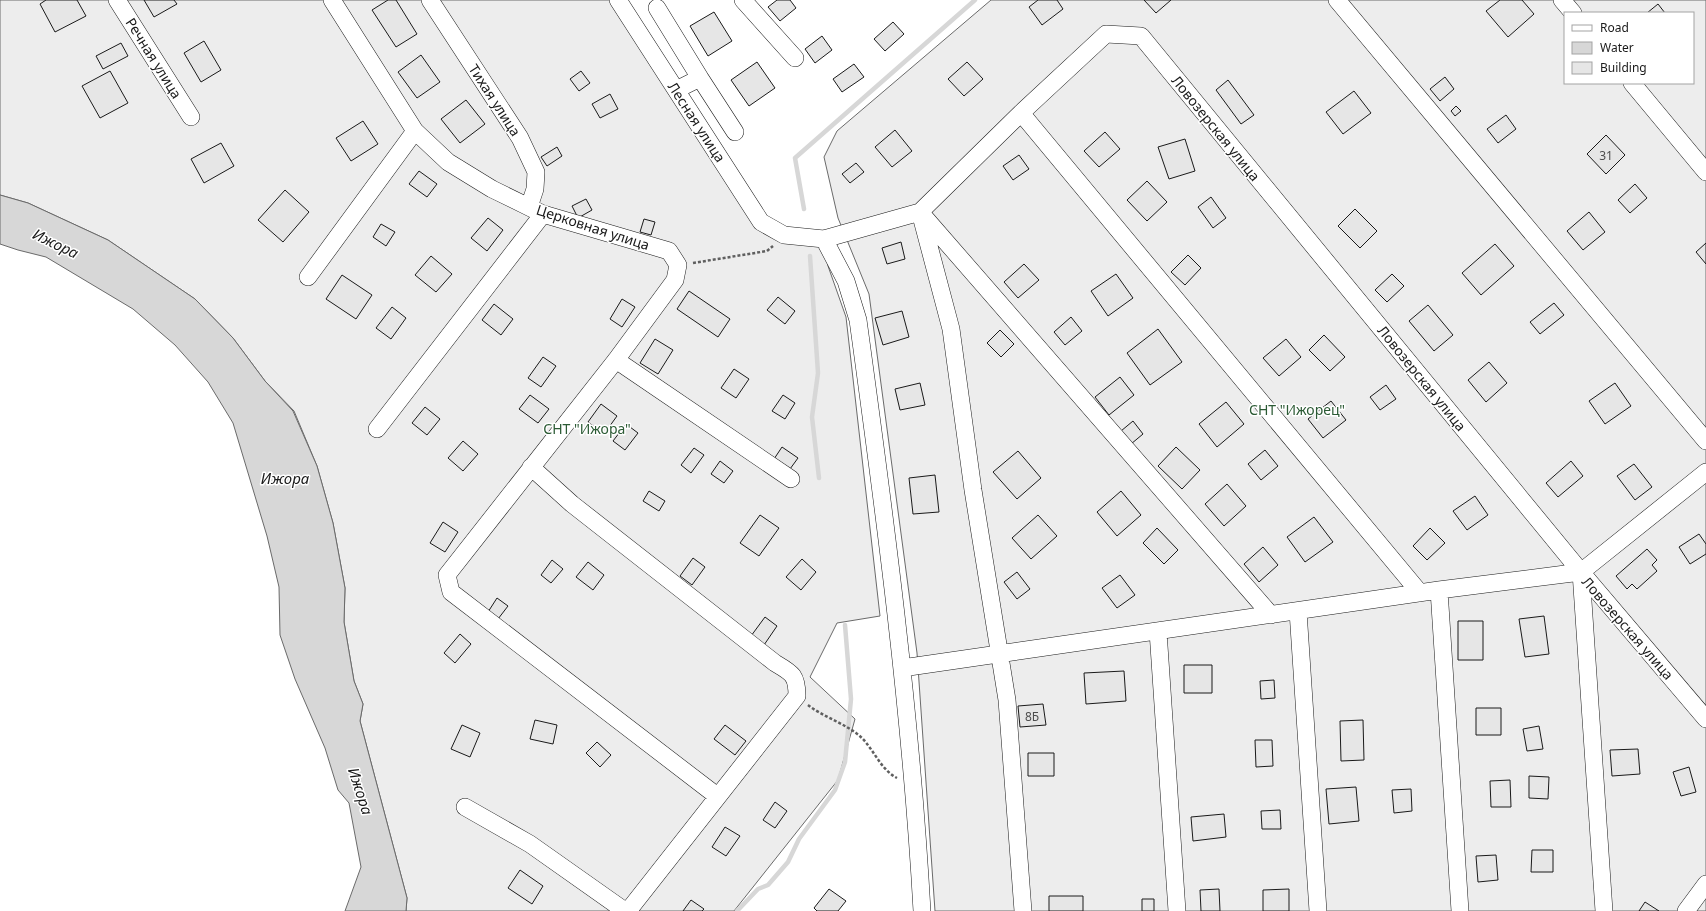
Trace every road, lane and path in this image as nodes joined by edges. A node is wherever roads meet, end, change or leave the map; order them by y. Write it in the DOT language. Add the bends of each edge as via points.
graph roads {
  1 [pos="117,0"];
  2 [pos="332,0"];
  3 [pos="430,0"];
  4 [pos="618,0"];
  5 [pos="743,0"];
  6 [pos="1337,0"];
  7 [pos="1562,0"];
  8 [pos="658,8"];
  9 [pos="1572,12"];
  10 [pos="795,58"];
  11 [pos="700,78"];
  12 [pos="1633,84"];
  13 [pos="676,90"];
  14 [pos="1021,113"];
  15 [pos="191,117"];
  16 [pos="415,130"];
  17 [pos="735,132"];
  18 [pos="1706,172"];
  19 [pos="536,210"];
  20 [pos="920,212"];
  21 [pos="784,235"];
  22 [pos="824,239"];
  23 [pos="678,266"];
  24 [pos="308,278"];
  25 [pos="616,360"];
  26 [pos="377,429"];
  27 [pos="1706,441"];
  28 [pos="531,467"];
  29 [pos="1706,472"];
  30 [pos="791,479"];
  31 [pos="1581,572"];
  32 [pos="1439,590"];
  33 [pos="1420,593"];
  34 [pos="1298,611"];
  35 [pos="1271,615"];
  36 [pos="1158,631"];
  37 [pos="998,654"];
  38 [pos="902,668"];
  39 [pos="797,696"];
  40 [pos="1706,719"];
  41 [pos="914,782"];
  42 [pos="717,796"];
  43 [pos="465,807"];
  44 [pos="1706,884"];
  45 [pos="921,910"];
  46 [pos="625,911"];
  47 [pos="628,911"];
  48 [pos="1022,911"];
  49 [pos="1177,911"];
  50 [pos="1318,911"];
  51 [pos="1460,911"];
  52 [pos="1604,911"];
  53 [pos="1686,911"];
  1 -- 15 [label="street, Речная улица"];
  2 -- 16 [label="street, Церковная улица"];
  3 -- 19 [label="street, Тихая улица" via="520,138 536,172"];
  4 -- 13 [label="street, Лесная улица"];
  5 -- 10 [label="street"];
  6 -- 27 [label="street"];
  7 -- 9 [label="street"];
  8 -- 11 [label="street"];
  11 -- 13 [label="street"];
  11 -- 17 [label="street"];
  12 -- 18 [label="street"];
  13 -- 21 [label="street, Лесная улица" via="761,222"];
  14 -- 20 [label="street"];
  14 -- 31 [label="street, Ловозерская улица" via="1106,34 1141,36"];
  14 -- 33 [label="street"];
  16 -- 19 [label="street, Церковная улица" via="448,162 492,189"];
  16 -- 24 [label="street"];
  19 -- 23 [label="street, Церковная улица" via="669,251"];
  19 -- 26 [label="street"];
  20 -- 22 [label="street"];
  20 -- 35 [label="street"];
  20 -- 37 [label="street" via="951,328"];
  21 -- 22 [label="street"];
  21 -- 23 [label="path" via="767,251"];
  22 -- 38 [label="street" via="846,281 858,320"];
  23 -- 25 [label="street" via="675,280"];
  25 -- 28 [label="street"];
  25 -- 30 [label="street"];
  28 -- 39 [label="street" via="591,518 775,663 792,672 797,684"];
  28 -- 42 [label="street" via="447,575 451,592"];
  29 -- 31 [label="street"];
  31 -- 32 [label="street"];
  31 -- 40 [label="street, Ловозерская улица"];
  31 -- 52 [label="street"];
  32 -- 33 [label="street"];
  32 -- 51 [label="street"];
  33 -- 34 [label="street"];
  34 -- 35 [label="street"];
  34 -- 50 [label="street"];
  35 -- 36 [label="street"];
  36 -- 37 [label="street"];
  36 -- 49 [label="street"];
  37 -- 38 [label="street"];
  37 -- 48 [label="street" via="1007,700"];
  38 -- 41 [label="street"];
  39 -- 41 [label="path" via="815,710 857,733 886,770 896,777"];
  39 -- 42 [label="street"];
  41 -- 45 [label="street"];
  42 -- 47 [label="street"];
  43 -- 46 [label="street" via="530,844"];
  44 -- 53 [label="street"];
}
